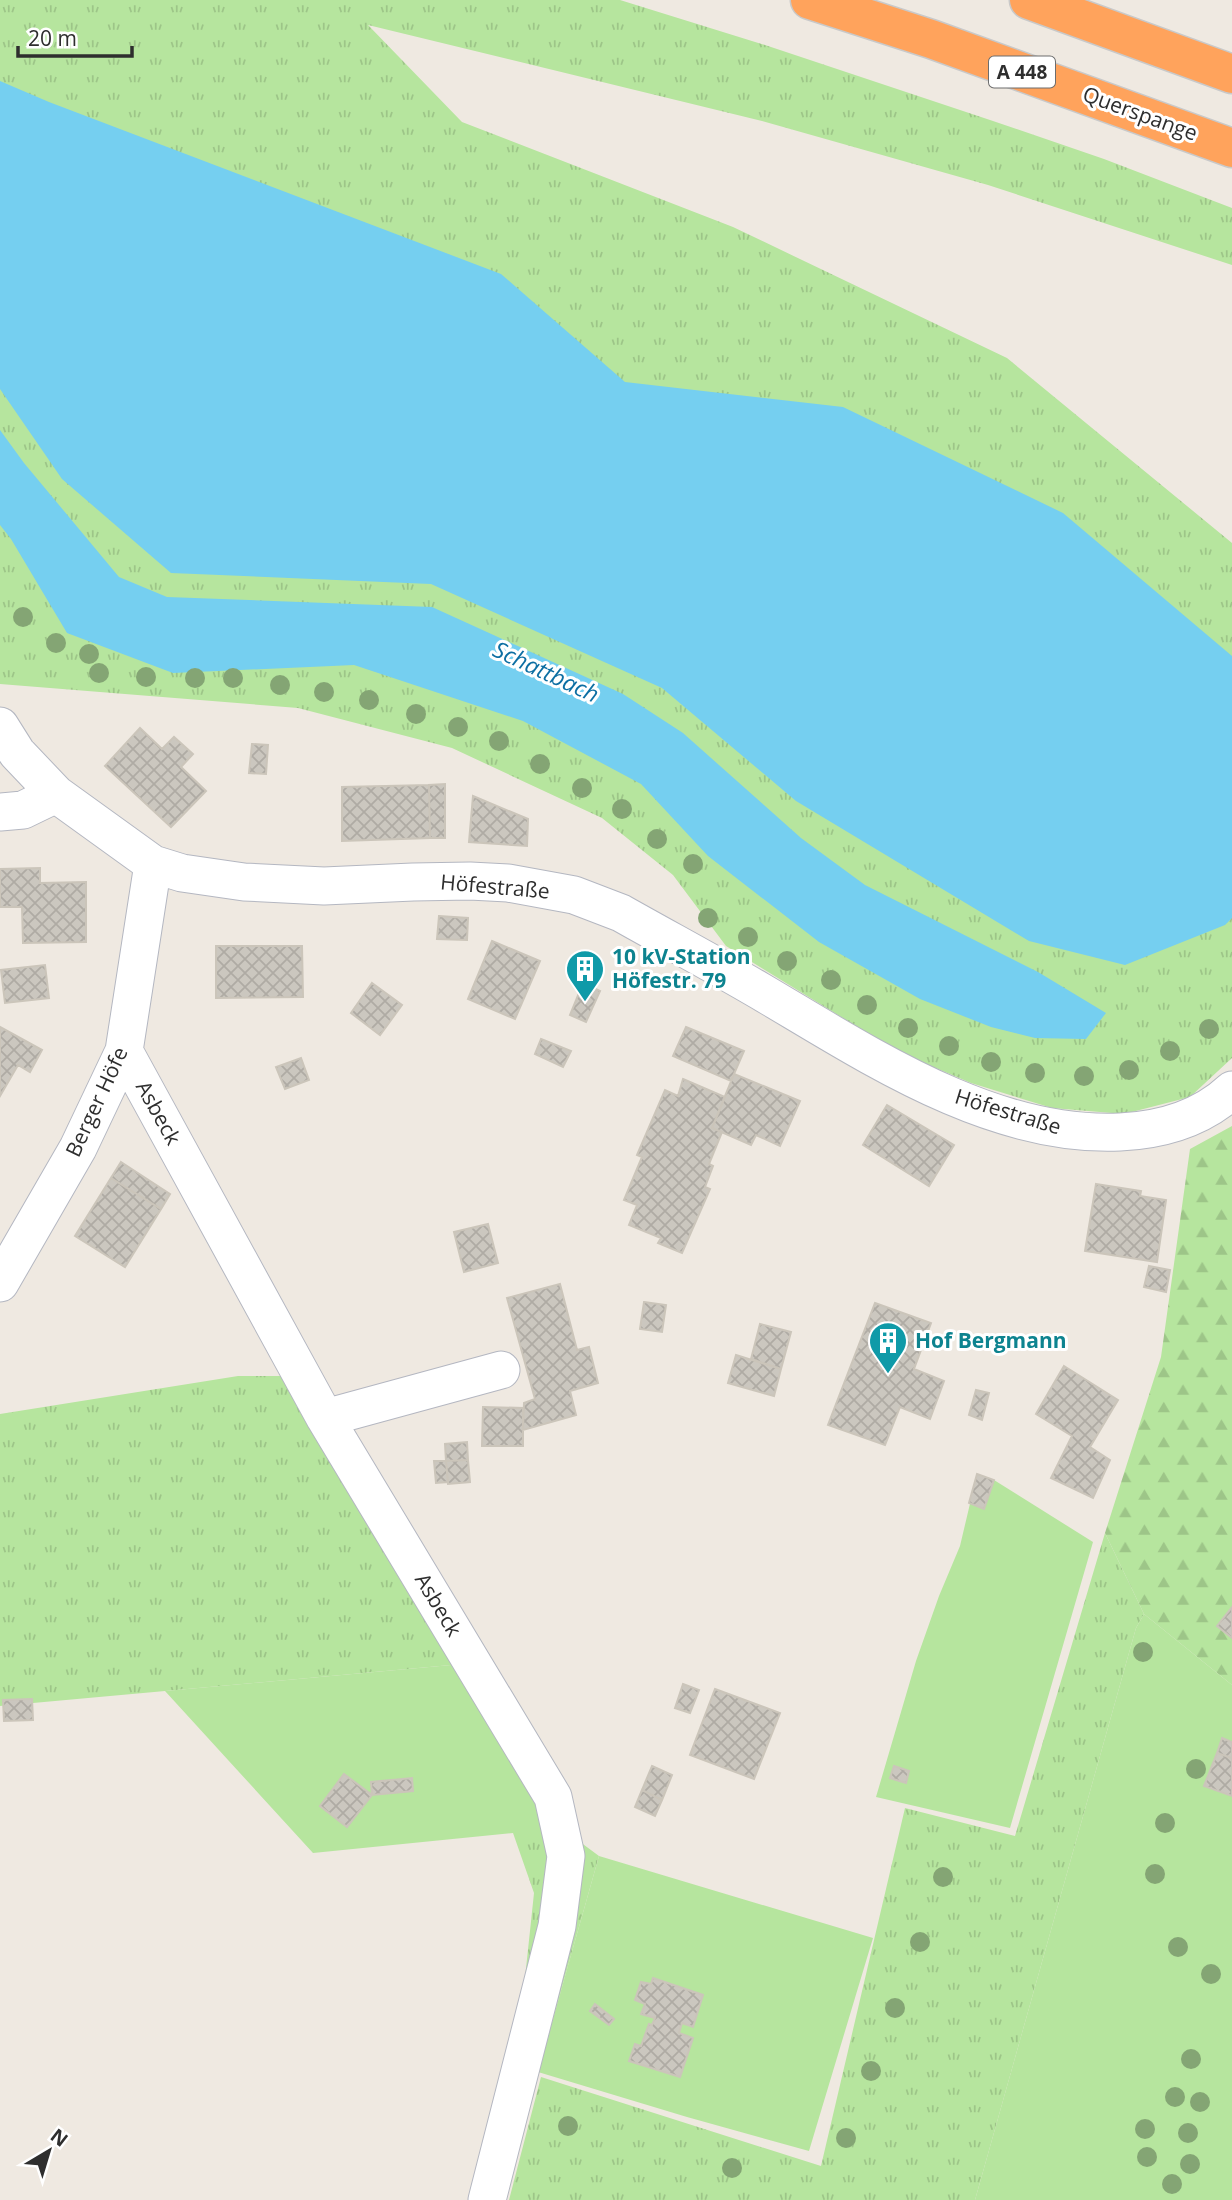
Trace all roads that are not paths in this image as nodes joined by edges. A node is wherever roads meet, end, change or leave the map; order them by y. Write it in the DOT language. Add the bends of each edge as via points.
graph roads {
  1 [pos="810,0"];
  2 [pos="1029,0"];
  3 [pos="1232,74"];
  4 [pos="1232,148"];
  5 [pos="0,726"];
  6 [pos="57,794"];
  7 [pos="0,812"];
  8 [pos="153,864"];
  9 [pos="124,1051"];
  10 [pos="1232,1090"];
  11 [pos="0,1283"];
  12 [pos="500,1370"];
  13 [pos="324,1418"];
  14 [pos="486,2200"];
  1 -- 4 [label="highway, Querspange / A 448"];
  2 -- 3 [label="highway"];
  5 -- 6 [label="street, Höfestraße" via="17,753"];
  6 -- 7 [label="street" via="23,810"];
  6 -- 8 [label="street, Höfestraße"];
  8 -- 9 [label="street, Berger Höfe"];
  8 -- 10 [label="street, Höfestraße" via="244,882 324,886 470,881 574,895 621,913 922,1083 1044,1127 1104,1133 1152,1129 1190,1118"];
  9 -- 11 [label="street, Berger Höfe" via="78,1148"];
  9 -- 13 [label="street, Asbeck"];
  12 -- 13 [label="street"];
  13 -- 14 [label="street, Asbeck" via="540,1774 560,1822 566,1856 558,1926"];
}
